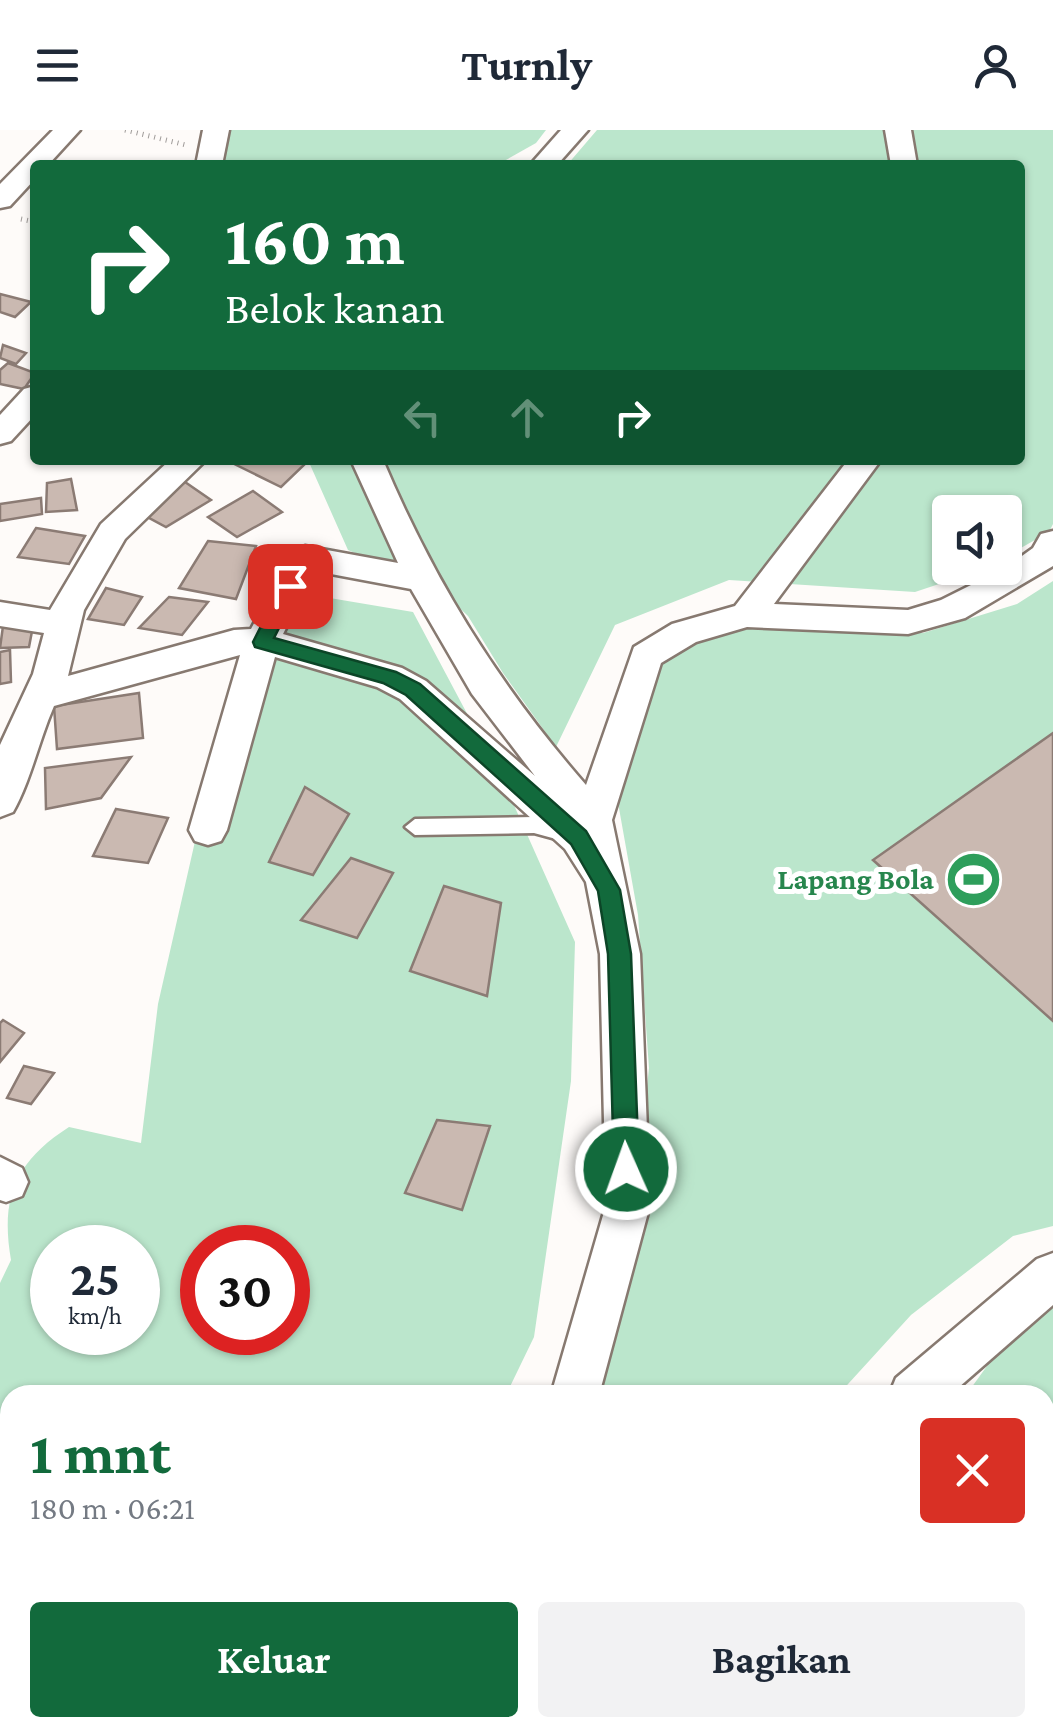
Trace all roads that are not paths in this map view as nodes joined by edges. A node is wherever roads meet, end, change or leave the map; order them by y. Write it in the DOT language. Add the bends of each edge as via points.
graph roads {
  1 [pos="68,130"];
  2 [pos="575,130"];
  3 [pos="898,130"];
  4 [pos="39,160"];
  5 [pos="548,160"];
  6 [pos="903,160"];
  7 [pos="30,169"];
  8 [pos="0,200"];
  9 [pos="30,401"];
  10 [pos="0,434"];
  11 [pos="184,465"];
  12 [pos="369,465"];
  13 [pos="861,465"];
  14 [pos="1053,542"];
  15 [pos="426,580"];
  16 [pos="0,614"];
  17 [pos="747,614"];
  18 [pos="63,624"];
  19 [pos="262,642"];
  20 [pos="43,696"];
  21 [pos="9,748"];
  22 [pos="0,802"];
  23 [pos="415,827"];
  24 [pos="586,829"];
  25 [pos="208,830"];
  26 [pos="1053,1275"];
  27 [pos="578,1385"];
  28 [pos="926,1385"];
  1 -- 4 [label="street"];
  2 -- 5 [label="street"];
  3 -- 6 [label="street"];
  7 -- 8 [label="street"];
  9 -- 10 [label="street"];
  11 -- 18 [label="street" via="113,532"];
  12 -- 15 [label="street"];
  13 -- 17 [label="street"];
  14 -- 17 [label="street" via="1045,556 1002,584 908,622"];
  15 -- 19 [label="street" via="305,558"];
  15 -- 24 [label="street" via="470,660"];
  16 -- 18 [label="street"];
  17 -- 24 [label="street" via="684,633 646,656"];
  18 -- 20 [label="street"];
  19 -- 20 [label="street" via="187,654"];
  19 -- 24 [label="street" via="389,677 413,690"];
  19 -- 25 [label="street"];
  20 -- 21 [label="street"];
  21 -- 22 [label="street"];
  23 -- 24 [label="lane"];
  24 -- 27 [label="street" via="609,890 620,954 628,1204"];
  26 -- 28 [label="street"];
}
